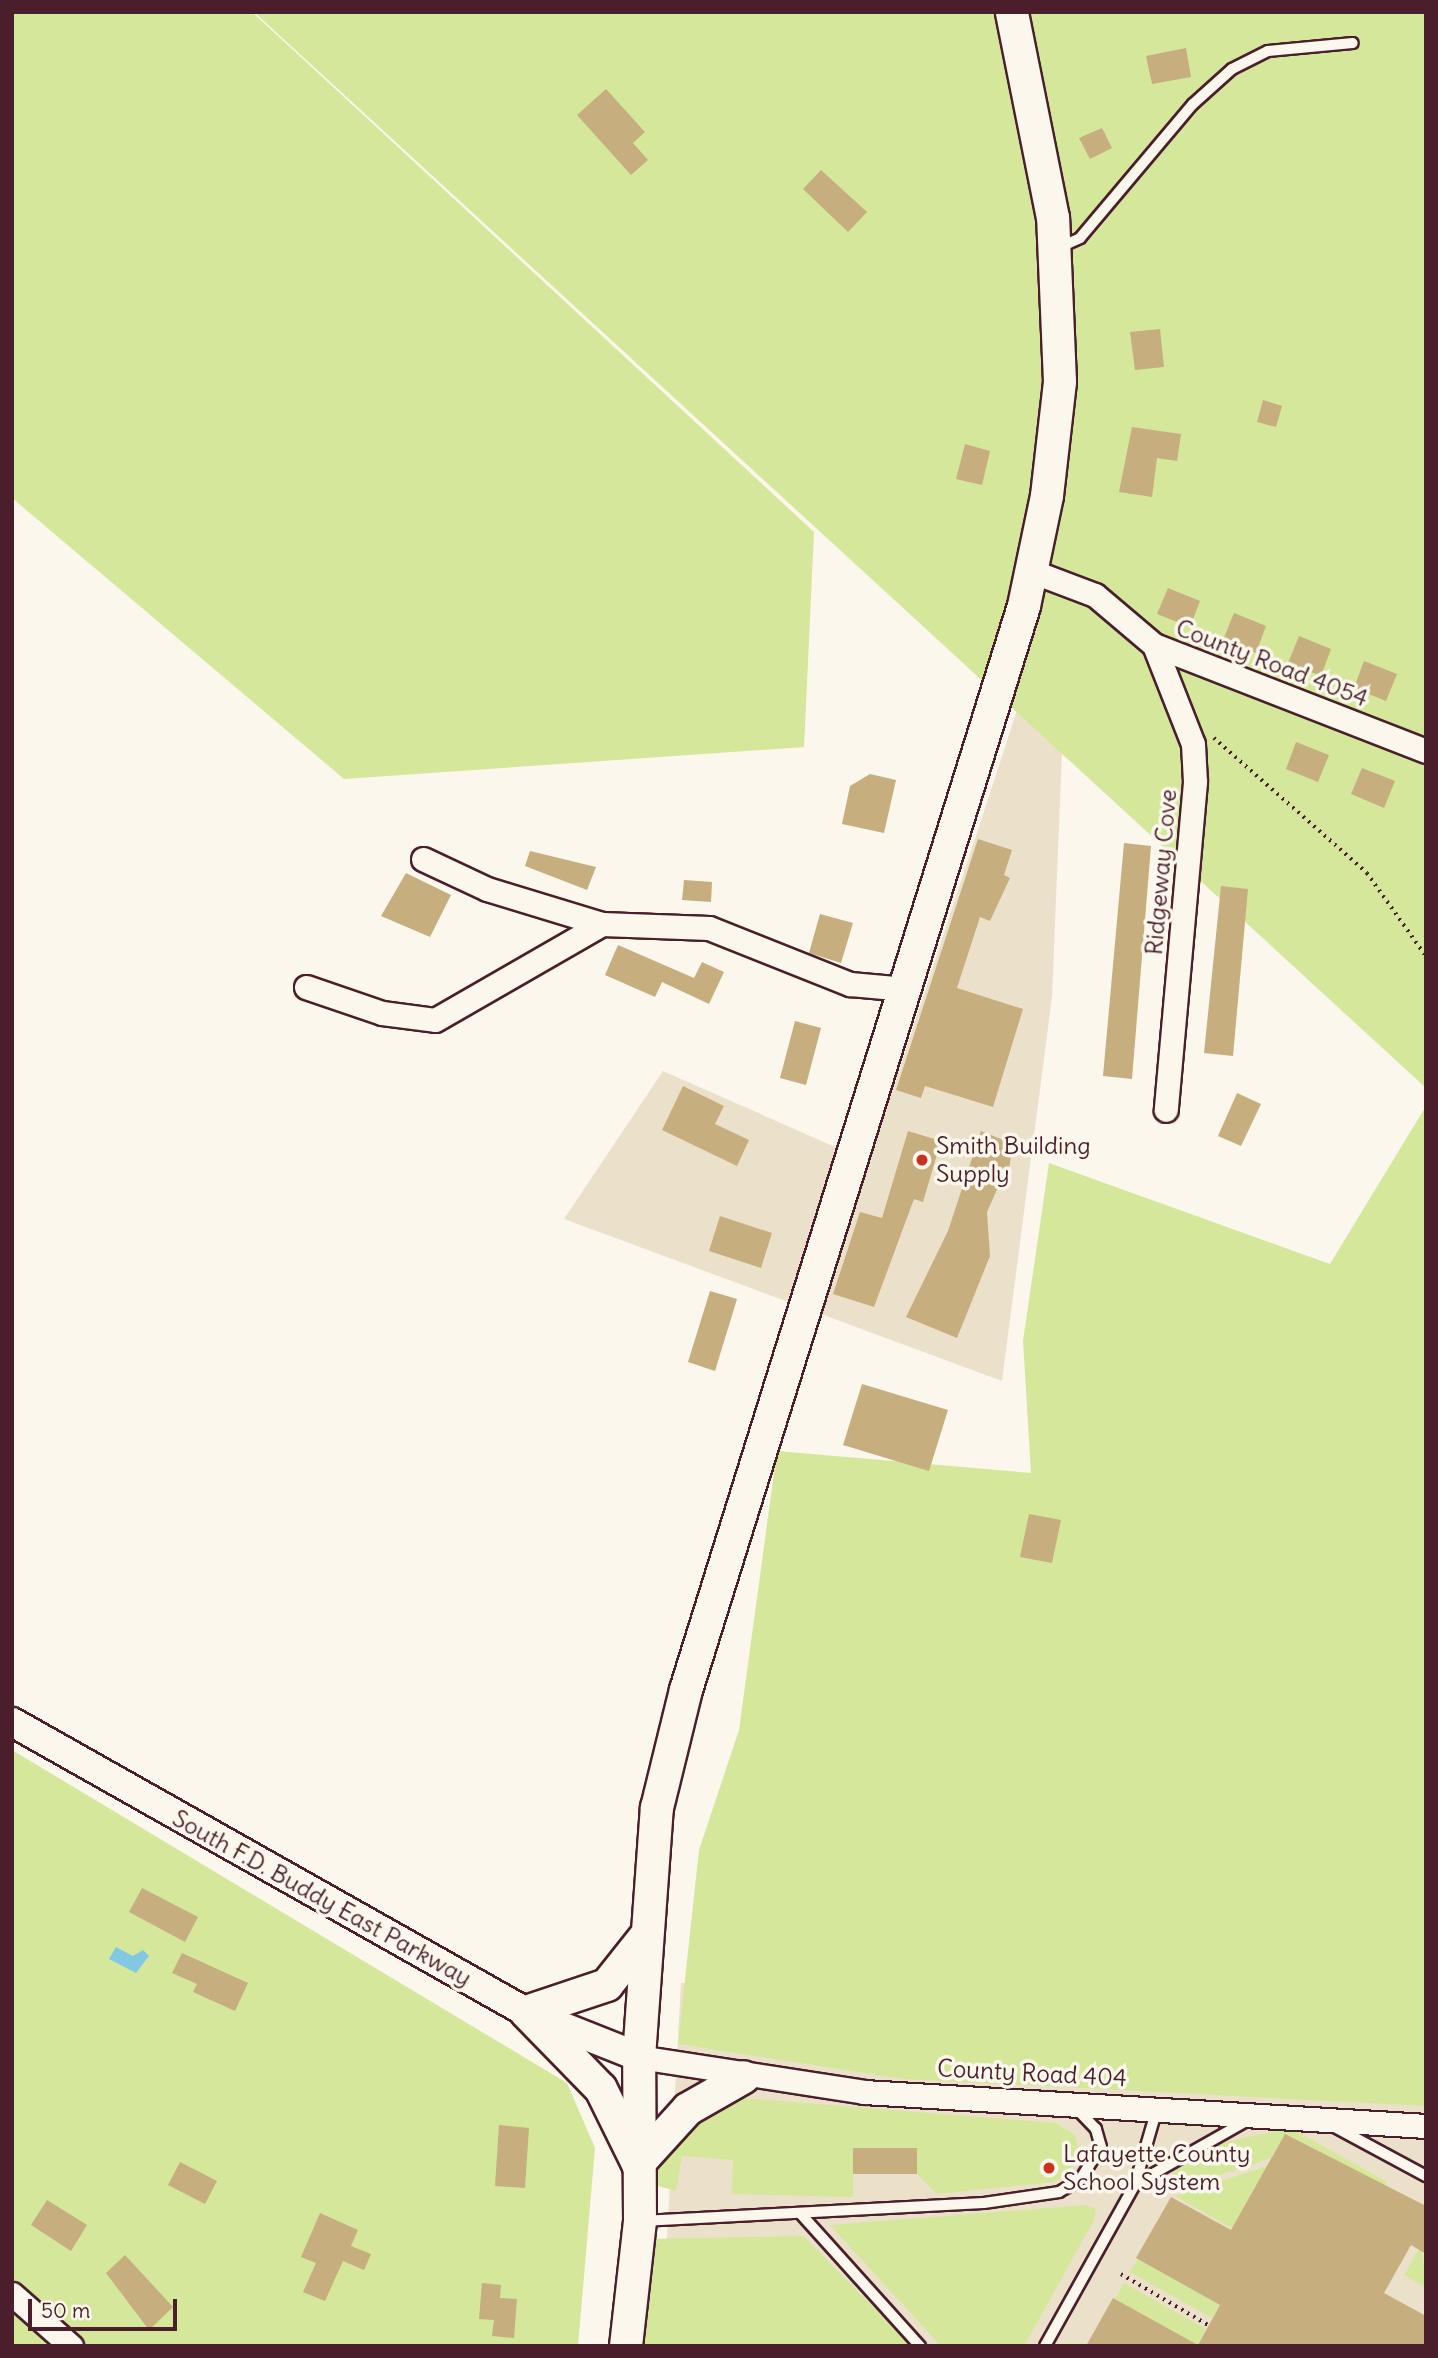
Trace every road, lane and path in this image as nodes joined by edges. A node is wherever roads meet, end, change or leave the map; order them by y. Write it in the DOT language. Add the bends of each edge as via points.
graph roads {
  1 [pos="1012,12"];
  2 [pos="1353,43"];
  3 [pos="1055,250"];
  4 [pos="1034,572"];
  5 [pos="1154,645"];
  6 [pos="1181,713"];
  7 [pos="1426,751"];
  8 [pos="423,859"];
  9 [pos="602,924"];
  10 [pos="1426,956"];
  11 [pos="306,987"];
  12 [pos="906,989"];
  13 [pos="1166,1111"];
  14 [pos="12,1722"];
  15 [pos="648,1932"];
  16 [pos="526,2012"];
  17 [pos="639,2057"];
  18 [pos="744,2077"];
  19 [pos="1069,2101"];
  20 [pos="1158,2105"];
  21 [pos="1263,2112"];
  22 [pos="1315,2116"];
  23 [pos="1426,2126"];
  24 [pos="638,2164"];
  25 [pos="1426,2176"];
  26 [pos="1135,2184"];
  27 [pos="801,2214"];
  28 [pos="640,2221"];
  29 [pos="1121,2274"];
  30 [pos="12,2294"];
  31 [pos="1208,2325"];
  32 [pos="71,2346"];
  33 [pos="626,2346"];
  34 [pos="920,2346"];
  35 [pos="1045,2346"];
  1 -- 3 [label="main road" via="1038,120"];
  2 -- 3 [label="lane" via="1268,51 1232,69 1193,104 1080,238"];
  3 -- 4 [label="main road" via="1060,382"];
  4 -- 5 [label="street, County Road 4054" via="1095,595"];
  4 -- 12 [label="main road"];
  5 -- 6 [label="street, Ridgeway Cove"];
  5 -- 7 [label="street, County Road 4054"];
  6 -- 10 [label="path" via="1304,812 1367,873"];
  6 -- 13 [label="street, Ridgeway Cove" via="1193,744 1195,782"];
  8 -- 9 [label="street" via="486,889"];
  9 -- 11 [label="street" via="435,1020 382,1013"];
  9 -- 12 [label="street" via="709,928 850,984"];
  12 -- 15 [label="main road" via="686,1690 657,1808"];
  14 -- 16 [label="street, South F.D. Buddy East Parkway"];
  15 -- 16 [label="main road" via="625,1970 607,1985"];
  15 -- 17 [label="main road"];
  16 -- 17 [label="street, South F.D. Buddy East Parkway"];
  16 -- 24 [label="main road" via="601,2089"];
  17 -- 18 [label="street, County Road 404"];
  17 -- 24 [label="main road"];
  18 -- 19 [label="street, County Road 404" via="864,2092"];
  18 -- 24 [label="main road" via="688,2109"];
  19 -- 20 [label="street, County Road 404"];
  19 -- 27 [label="lane" via="1096,2129 1101,2147 1080,2180 1059,2192"];
  20 -- 21 [label="street, County Road 404"];
  20 -- 26 [label="lane"];
  21 -- 22 [label="street, County Road 404"];
  21 -- 26 [label="lane"];
  22 -- 23 [label="street, County Road 404"];
  22 -- 25 [label="lane"];
  24 -- 28 [label="main road"];
  26 -- 35 [label="lane"];
  27 -- 28 [label="lane"];
  27 -- 34 [label="lane"];
  28 -- 33 [label="main road"];
  29 -- 31 [label="path"];
  30 -- 32 [label="street"];
}
